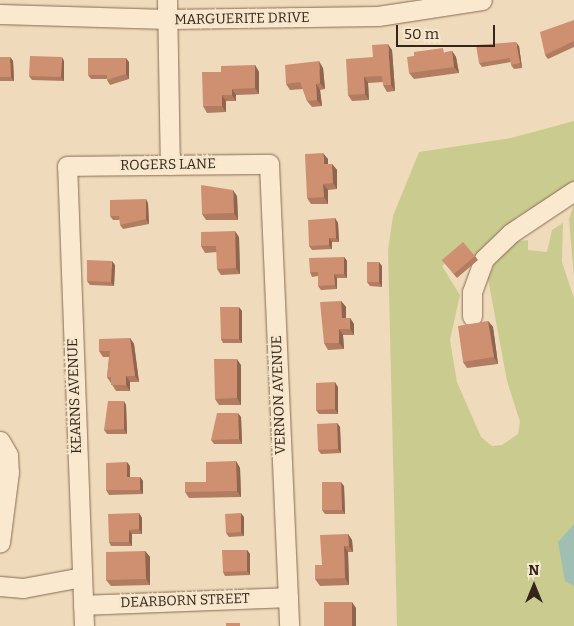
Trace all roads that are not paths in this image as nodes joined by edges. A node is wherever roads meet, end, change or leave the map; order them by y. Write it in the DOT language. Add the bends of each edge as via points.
graph roads {
  1 [pos="167,0"];
  2 [pos="482,0"];
  3 [pos="0,14"];
  4 [pos="167,19"];
  5 [pos="269,164"];
  6 [pos="170,165"];
  7 [pos="67,166"];
  8 [pos="574,190"];
  9 [pos="472,316"];
  10 [pos="0,440"];
  11 [pos="0,542"];
  12 [pos="82,577"];
  13 [pos="0,586"];
  14 [pos="288,597"];
  15 [pos="83,605"];
  16 [pos="84,626"];
  17 [pos="289,626"];
  1 -- 4 [label="street"];
  2 -- 4 [label="street, MARGUERITE DRIVE" via="378,16"];
  3 -- 4 [label="street, MARGUERITE DRIVE"];
  4 -- 6 [label="street"];
  5 -- 6 [label="street, ROGERS LANE"];
  5 -- 14 [label="street, VERNON AVENUE"];
  6 -- 7 [label="street, ROGERS LANE"];
  7 -- 12 [label="street, KEARNS AVENUE"];
  8 -- 9 [label="street" via="511,233 484,259 472,292"];
  10 -- 11 [label="street" via="8,456 9,472"];
  12 -- 13 [label="street" via="23,588"];
  12 -- 15 [label="street, KEARNS AVENUE"];
  14 -- 15 [label="street, DEARBORN STREET"];
  14 -- 17 [label="street, VERNON AVENUE"];
  15 -- 16 [label="street, KEARNS AVENUE"];
}
